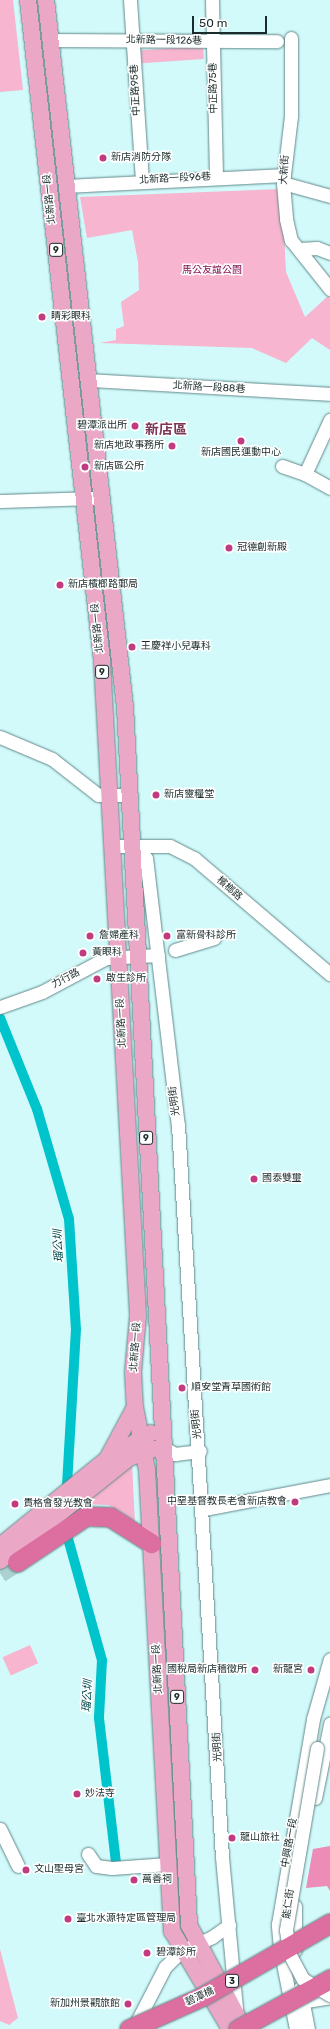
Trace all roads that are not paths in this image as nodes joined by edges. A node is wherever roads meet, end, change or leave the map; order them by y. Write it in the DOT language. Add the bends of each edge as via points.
graph roads {
  1 [pos="28,0"];
  2 [pos="46,0"];
  3 [pos="130,0"];
  4 [pos="212,0"];
  5 [pos="291,38"];
  6 [pos="50,40"];
  7 [pos="133,40"];
  8 [pos="213,41"];
  9 [pos="277,41"];
  10 [pos="216,177"];
  11 [pos="283,179"];
  12 [pos="142,181"];
  13 [pos="67,186"];
  14 [pos="330,196"];
  15 [pos="299,249"];
  16 [pos="330,253"];
  17 [pos="330,289"];
  18 [pos="89,380"];
  19 [pos="330,394"];
  20 [pos="330,420"];
  21 [pos="282,466"];
  22 [pos="305,474"];
  23 [pos="330,488"];
  24 [pos="102,497"];
  25 [pos="84,499"];
  26 [pos="0,501"];
  27 [pos="0,737"];
  28 [pos="130,795"];
  29 [pos="109,796"];
  30 [pos="133,845"];
  31 [pos="112,846"];
  32 [pos="214,938"];
  33 [pos="175,950"];
  34 [pos="158,955"];
  35 [pos="136,956"];
  36 [pos="118,957"];
  37 [pos="330,974"];
  38 [pos="1,1006"];
  39 [pos="135,1408"];
  40 [pos="162,1430"];
  41 [pos="142,1435"];
  42 [pos="164,1448"];
  43 [pos="145,1451"];
  44 [pos="200,1451"];
  45 [pos="107,1459"];
  46 [pos="330,1485"];
  47 [pos="204,1509"];
  48 [pos="27,1538"];
  49 [pos="151,1543"];
  50 [pos="0,1546"];
  51 [pos="9,1561"];
  52 [pos="330,1659"];
  53 [pos="317,1709"];
  54 [pos="330,1716"];
  55 [pos="330,1724"];
  56 [pos="317,1748"];
  57 [pos="0,1829"];
  58 [pos="88,1854"];
  59 [pos="168,1864"];
  60 [pos="18,1866"];
  61 [pos="330,1923"];
  62 [pos="228,1925"];
  63 [pos="199,1943"];
  64 [pos="181,1950"];
  65 [pos="330,1978"];
  66 [pos="330,1996"];
  67 [pos="300,2002"];
  68 [pos="330,2003"];
  69 [pos="236,2009"];
  70 [pos="129,2029"];
  71 [pos="133,2029"];
  72 [pos="230,2029"];
  73 [pos="238,2029"];
  74 [pos="244,2029"];
  75 [pos="296,2029"];
  76 [pos="308,2029"];
  1 -- 25 [label="main road, 北新路一段 / 9"];
  2 -- 6 [label="main road, 北新路一段 / 9"];
  3 -- 7 [label="street, 中正路95巷"];
  4 -- 8 [label="street, 中正路75巷"];
  5 -- 11 [label="street, 大新街" via="291,116"];
  6 -- 7 [label="street, 北新路一段126巷"];
  6 -- 13 [label="main road, 北新路一段 / 9"];
  7 -- 8 [label="street, 北新路一段126巷"];
  7 -- 12 [label="street, 中正路95巷"];
  8 -- 9 [label="street, 北新路一段126巷"];
  8 -- 10 [label="street, 中正路75巷"];
  10 -- 11 [label="street, 北新路一段96巷"];
  10 -- 12 [label="street, 北新路一段96巷"];
  11 -- 14 [label="street, 北新路一段96巷"];
  11 -- 15 [label="street, 大新街" via="286,219 291,240"];
  12 -- 13 [label="street, 北新路一段96巷"];
  13 -- 18 [label="main road, 北新路一段 / 9"];
  15 -- 16 [label="street" via="317,248"];
  15 -- 17 [label="street, 大新街"];
  18 -- 19 [label="street, 北新路一段88巷"];
  18 -- 24 [label="main road, 北新路一段 / 9"];
  20 -- 22 [label="street"];
  21 -- 22 [label="street"];
  22 -- 23 [label="street"];
  24 -- 25 [label="street"];
  24 -- 28 [label="main road, 北新路一段 / 9" via="125,707"];
  25 -- 26 [label="street"];
  25 -- 29 [label="main road, 北新路一段 / 9" via="102,662"];
  27 -- 29 [label="street" via="52,759 98,795"];
  28 -- 29 [label="street"];
  28 -- 30 [label="main road, 北新路一段 / 9"];
  29 -- 31 [label="main road, 北新路一段 / 9"];
  30 -- 31 [label="street, 檳榔路"];
  30 -- 34 [label="street, 光明街" via="146,858"];
  30 -- 35 [label="main road, 北新路一段 / 9"];
  30 -- 37 [label="street, 檳榔路" via="170,846 194,858"];
  31 -- 36 [label="main road, 北新路一段 / 9"];
  32 -- 33 [label="street"];
  34 -- 35 [label="street, 力行路"];
  34 -- 44 [label="street, 光明街" via="185,1207"];
  35 -- 36 [label="street, 力行路"];
  35 -- 40 [label="main road, 北新路一段 / 9"];
  36 -- 38 [label="street, 力行路" via="106,958 47,989"];
  36 -- 39 [label="main road, 北新路一段 / 9" via="138,1316 133,1372"];
  39 -- 41 [label="main road, 北新路一段 / 9"];
  39 -- 45 [label="main road"];
  40 -- 41 [label="main road"];
  40 -- 42 [label="main road, 北新路一段 / 9"];
  41 -- 43 [label="main road, 北新路一段 / 9"];
  41 -- 45 [label="main road"];
  42 -- 43 [label="main road"];
  42 -- 44 [label="street" via="175,1454"];
  42 -- 63 [label="main road, 北新路一段 / 9" via="189,1925"];
  43 -- 48 [label="main road" via="129,1458"];
  43 -- 49 [label="main road, 北新路一段 / 9"];
  44 -- 47 [label="street, 光明街"];
  45 -- 50 [label="main road"];
  46 -- 47 [label="street"];
  47 -- 62 [label="street, 光明街"];
  48 -- 49 [label="main road" via="48,1531 77,1511 98,1507 123,1516"];
  48 -- 51 [label="main road"];
  49 -- 51 [label="highway" via="110,1517 86,1516"];
  49 -- 59 [label="main road, 北新路一段 / 9"];
  52 -- 53 [label="street, 中興路一段"];
  53 -- 56 [label="street"];
  53 -- 67 [label="street, 中興路一段" via="299,1795 278,1924"];
  54 -- 56 [label="street"];
  55 -- 67 [label="street, 中興路一段" via="294,1917 293,1940"];
  56 -- 66 [label="street, 能仁街, bridge" via="286,1930 290,1955 302,1979"];
  57 -- 60 [label="street"];
  58 -- 59 [label="street" via="96,1866 117,1869"];
  59 -- 64 [label="main road, 北新路一段 / 9" via="172,1931"];
  61 -- 70 [label="highway, 碧潭橋 / 3, bridge" via="210,1993"];
  62 -- 63 [label="street"];
  62 -- 69 [label="street, 光明街"];
  63 -- 64 [label="street"];
  63 -- 69 [label="main road, 9"];
  64 -- 71 [label="street" via="165,1967"];
  64 -- 72 [label="main road, 9"];
  65 -- 73 [label="highway, bridge"];
  66 -- 67 [label="street"];
  67 -- 68 [label="street"];
  67 -- 75 [label="street, 中興路一段"];
  67 -- 76 [label="street, 中興路一段"];
  69 -- 74 [label="main road, 9"];
}
